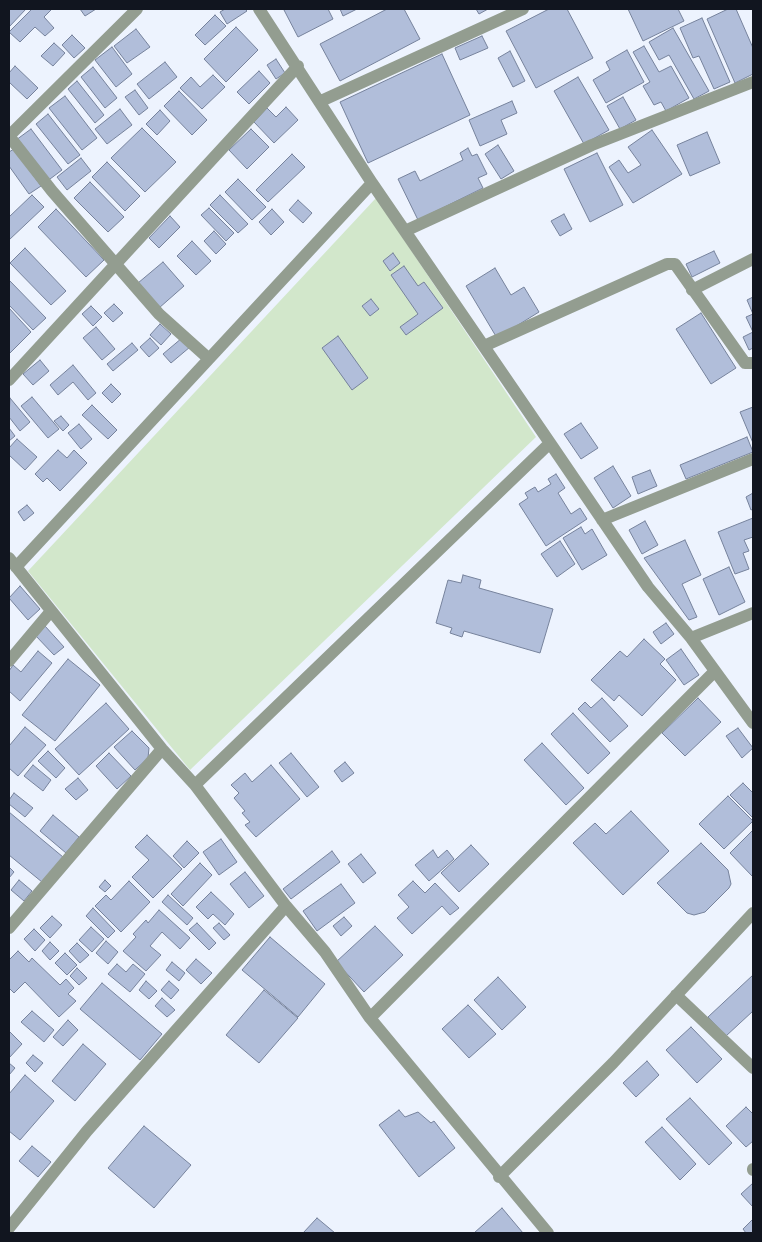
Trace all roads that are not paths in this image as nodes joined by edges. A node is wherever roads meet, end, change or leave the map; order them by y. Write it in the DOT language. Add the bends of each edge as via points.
graph roads {
  1 [pos="137,9"];
  2 [pos="260,9"];
  3 [pos="523,9"];
  4 [pos="298,66"];
  5 [pos="753,82"];
  6 [pos="321,101"];
  7 [pos="9,136"];
  8 [pos="372,183"];
  9 [pos="405,231"];
  10 [pos="753,259"];
  11 [pos="117,262"];
  12 [pos="692,290"];
  13 [pos="484,346"];
  14 [pos="208,358"];
  15 [pos="753,363"];
  16 [pos="9,380"];
  17 [pos="550,443"];
  18 [pos="753,459"];
  19 [pos="602,520"];
  20 [pos="13,563"];
  21 [pos="51,611"];
  22 [pos="753,613"];
  23 [pos="691,638"];
  24 [pos="9,661"];
  25 [pos="714,672"];
  26 [pos="753,723"];
  27 [pos="162,749"];
  28 [pos="195,785"];
  29 [pos="286,906"];
  30 [pos="753,913"];
  31 [pos="9,928"];
  32 [pos="676,995"];
  33 [pos="370,1018"];
  34 [pos="753,1068"];
  35 [pos="499,1176"];
  36 [pos="9,1228"];
  37 [pos="548,1233"];
  1 -- 7 [label="street"];
  2 -- 4 [label="street"];
  3 -- 6 [label="street"];
  4 -- 6 [label="street"];
  4 -- 11 [label="street"];
  5 -- 9 [label="street" via="592,146"];
  6 -- 8 [label="street"];
  7 -- 11 [label="street" via="52,191"];
  8 -- 9 [label="street"];
  8 -- 14 [label="street"];
  9 -- 13 [label="street"];
  10 -- 12 [label="street"];
  11 -- 14 [label="street" via="160,314"];
  11 -- 16 [label="street"];
  12 -- 13 [label="street" via="675,264 667,264"];
  12 -- 15 [label="street" via="744,363"];
  13 -- 17 [label="street"];
  14 -- 20 [label="street"];
  17 -- 19 [label="street"];
  17 -- 28 [label="street"];
  18 -- 19 [label="street"];
  19 -- 23 [label="street" via="648,587"];
  20 -- 21 [label="street"];
  21 -- 24 [label="street"];
  21 -- 27 [label="street"];
  22 -- 23 [label="street"];
  23 -- 25 [label="street"];
  25 -- 26 [label="street"];
  25 -- 33 [label="street"];
  27 -- 28 [label="street"];
  27 -- 31 [label="street"];
  28 -- 29 [label="street"];
  29 -- 33 [label="street" via="325,952"];
  29 -- 36 [label="street" via="87,1131"];
  30 -- 32 [label="street"];
  32 -- 34 [label="street"];
  32 -- 35 [label="street" via="613,1063"];
  33 -- 35 [label="street"];
  35 -- 37 [label="street"];
}
